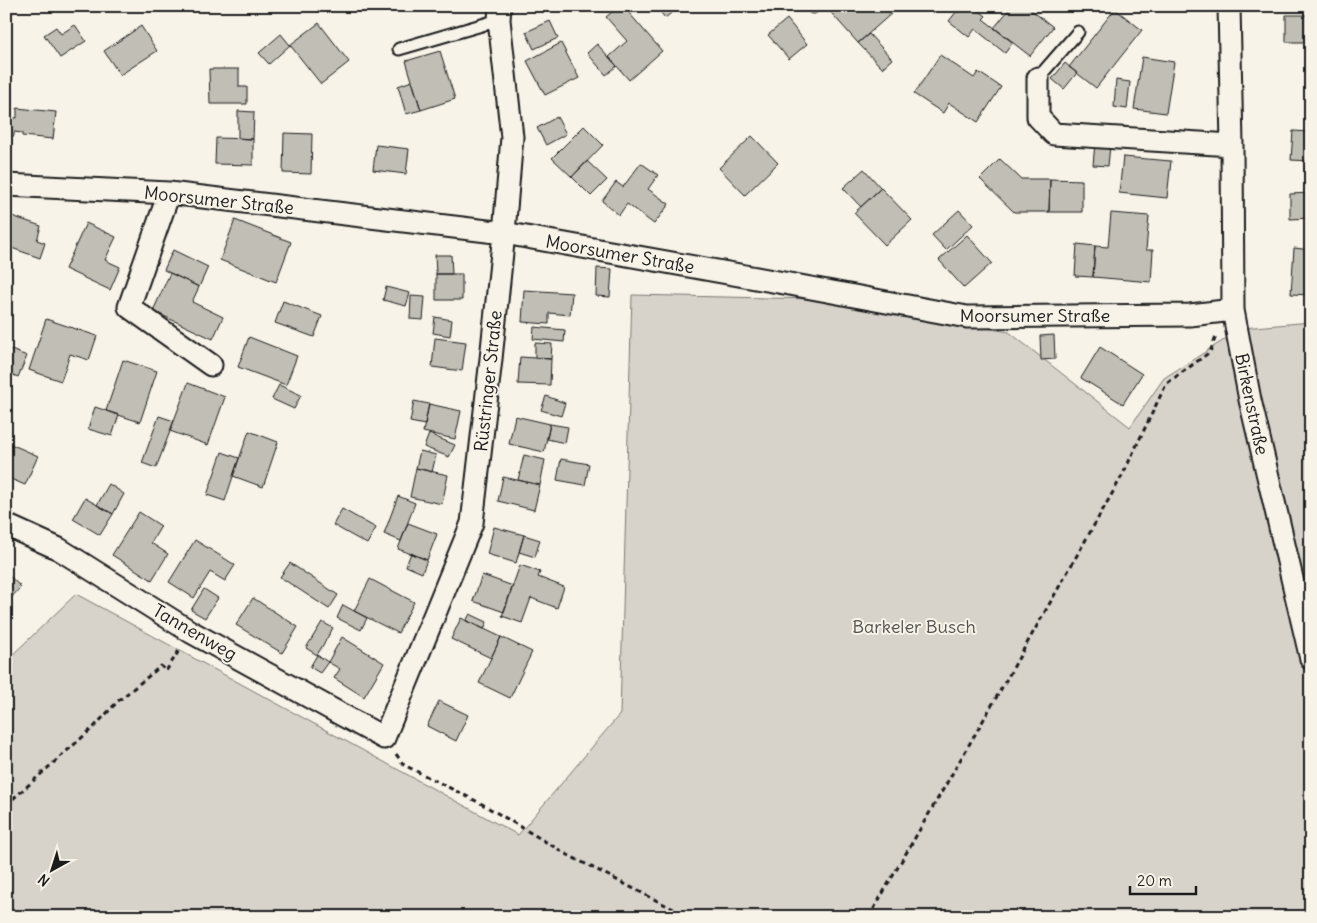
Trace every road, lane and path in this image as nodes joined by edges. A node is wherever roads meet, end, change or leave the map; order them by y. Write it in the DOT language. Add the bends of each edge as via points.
graph roads {
  1 [pos="1229,6"];
  2 [pos="499,13"];
  3 [pos="1078,32"];
  4 [pos="399,49"];
  5 [pos="1038,78"];
  6 [pos="1232,145"];
  7 [pos="6,185"];
  8 [pos="169,193"];
  9 [pos="504,233"];
  10 [pos="1233,310"];
  11 [pos="211,366"];
  12 [pos="6,525"];
  13 [pos="191,632"];
  14 [pos="1311,659"];
  15 [pos="384,738"];
  16 [pos="6,805"];
  17 [pos="870,915"];
  18 [pos="689,917"];
  19 [pos="874,917"];
  1 -- 6 [label="street, Birkenstraße"];
  2 -- 4 [label="lane"];
  2 -- 9 [label="street, Rüstringer Straße" via="512,137"];
  3 -- 5 [label="lane"];
  5 -- 6 [label="street" via="1038,117 1054,134"];
  6 -- 10 [label="street, Birkenstraße"];
  7 -- 8 [label="street, Moorsumer Straße"];
  8 -- 9 [label="street, Moorsumer Straße"];
  8 -- 11 [label="street" via="129,308"];
  9 -- 10 [label="street, Moorsumer Straße" via="967,318 1190,315"];
  9 -- 15 [label="street, Rüstringer Straße" via="472,523"];
  10 -- 14 [label="street, Birkenstraße" via="1250,400"];
  10 -- 17 [label="path" via="1217,334 1210,352 1166,384 1122,476"];
  12 -- 13 [label="street, Tannenweg" via="59,550"];
  13 -- 15 [label="street, Tannenweg"];
  13 -- 16 [label="path" via="166,671 161,666 118,701 95,726"];
  15 -- 18 [label="path" via="404,765"];
  17 -- 19 [label="path"];
}
